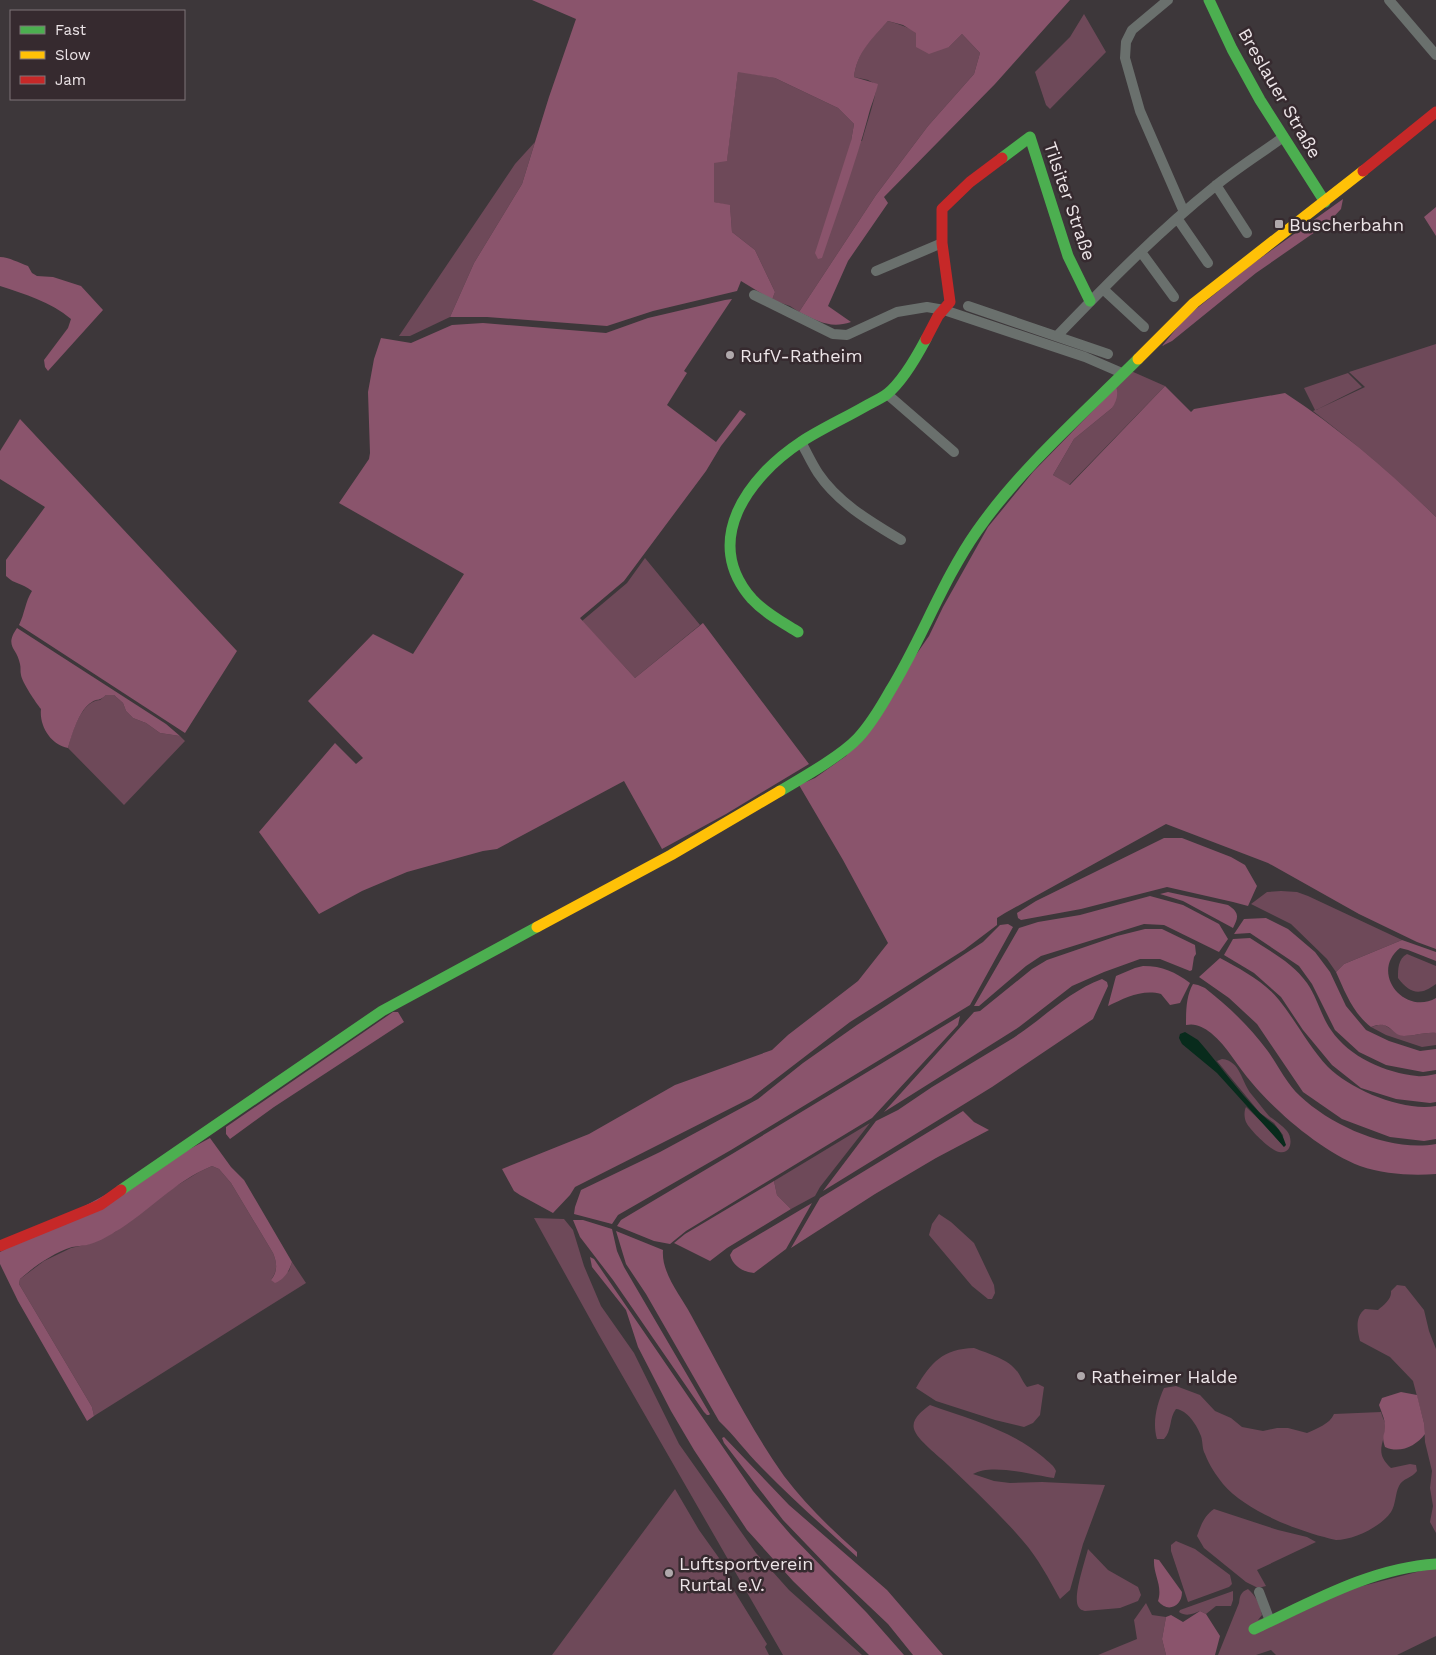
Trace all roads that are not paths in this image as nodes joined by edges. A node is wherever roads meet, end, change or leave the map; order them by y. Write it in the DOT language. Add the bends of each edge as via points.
graph roads {
  1 [pos="1168,0"];
  2 [pos="1209,0"];
  3 [pos="1395,2"];
  4 [pos="1436,56"];
  5 [pos="1436,112"];
  6 [pos="1282,138"];
  7 [pos="1216,186"];
  8 [pos="1324,202"];
  9 [pos="1181,215"];
  10 [pos="1247,233"];
  11 [pos="942,243"];
  12 [pos="1141,252"];
  13 [pos="1208,263"];
  14 [pos="876,271"];
  15 [pos="1103,289"];
  16 [pos="754,295"];
  17 [pos="1174,296"];
  18 [pos="1090,301"];
  19 [pos="968,306"];
  20 [pos="944,310"];
  21 [pos="1144,327"];
  22 [pos="1057,336"];
  23 [pos="1108,354"];
  24 [pos="1122,373"];
  25 [pos="887,394"];
  26 [pos="801,442"];
  27 [pos="954,452"];
  28 [pos="901,540"];
  29 [pos="798,632"];
  30 [pos="0,1246"];
  31 [pos="1436,1564"];
  32 [pos="1259,1592"];
  33 [pos="1270,1621"];
  34 [pos="1254,1629"];
  1 -- 9 [label="street" via="1132,30 1126,42 1125,58 1140,111"];
  2 -- 6 [label="main road, Breslauer Straße" via="1240,64"];
  3 -- 4 [label="street"];
  5 -- 8 [label="main road"];
  6 -- 7 [label="street"];
  6 -- 8 [label="main road, Breslauer Straße"];
  7 -- 9 [label="street"];
  7 -- 10 [label="street"];
  8 -- 24 [label="main road" via="1194,302"];
  9 -- 12 [label="street"];
  9 -- 13 [label="street"];
  11 -- 14 [label="street"];
  11 -- 18 [label="main road, Tilsiter Straße" via="942,209 970,182 1030,137 1068,256"];
  11 -- 20 [label="main road, Tilsiter Straße" via="950,302"];
  12 -- 15 [label="street"];
  12 -- 17 [label="street"];
  15 -- 18 [label="street"];
  15 -- 21 [label="street"];
  16 -- 20 [label="street" via="833,334 848,335 897,312 927,307"];
  18 -- 22 [label="street"];
  19 -- 22 [label="street"];
  20 -- 24 [label="street" via="1085,357"];
  20 -- 25 [label="main road" via="916,361"];
  22 -- 23 [label="street"];
  24 -- 30 [label="main road" via="1028,468 978,531 950,574 908,662 879,711 857,739 783,789 671,855 382,1011 100,1205"];
  25 -- 26 [label="main road"];
  25 -- 27 [label="street"];
  26 -- 28 [label="street" via="819,474 838,496 865,518"];
  26 -- 29 [label="main road" via="753,485 740,504 729,542 732,561 748,594 767,612"];
  31 -- 33 [label="main road" via="1368,1577"];
  32 -- 33 [label="street"];
  33 -- 34 [label="main road"];
}
